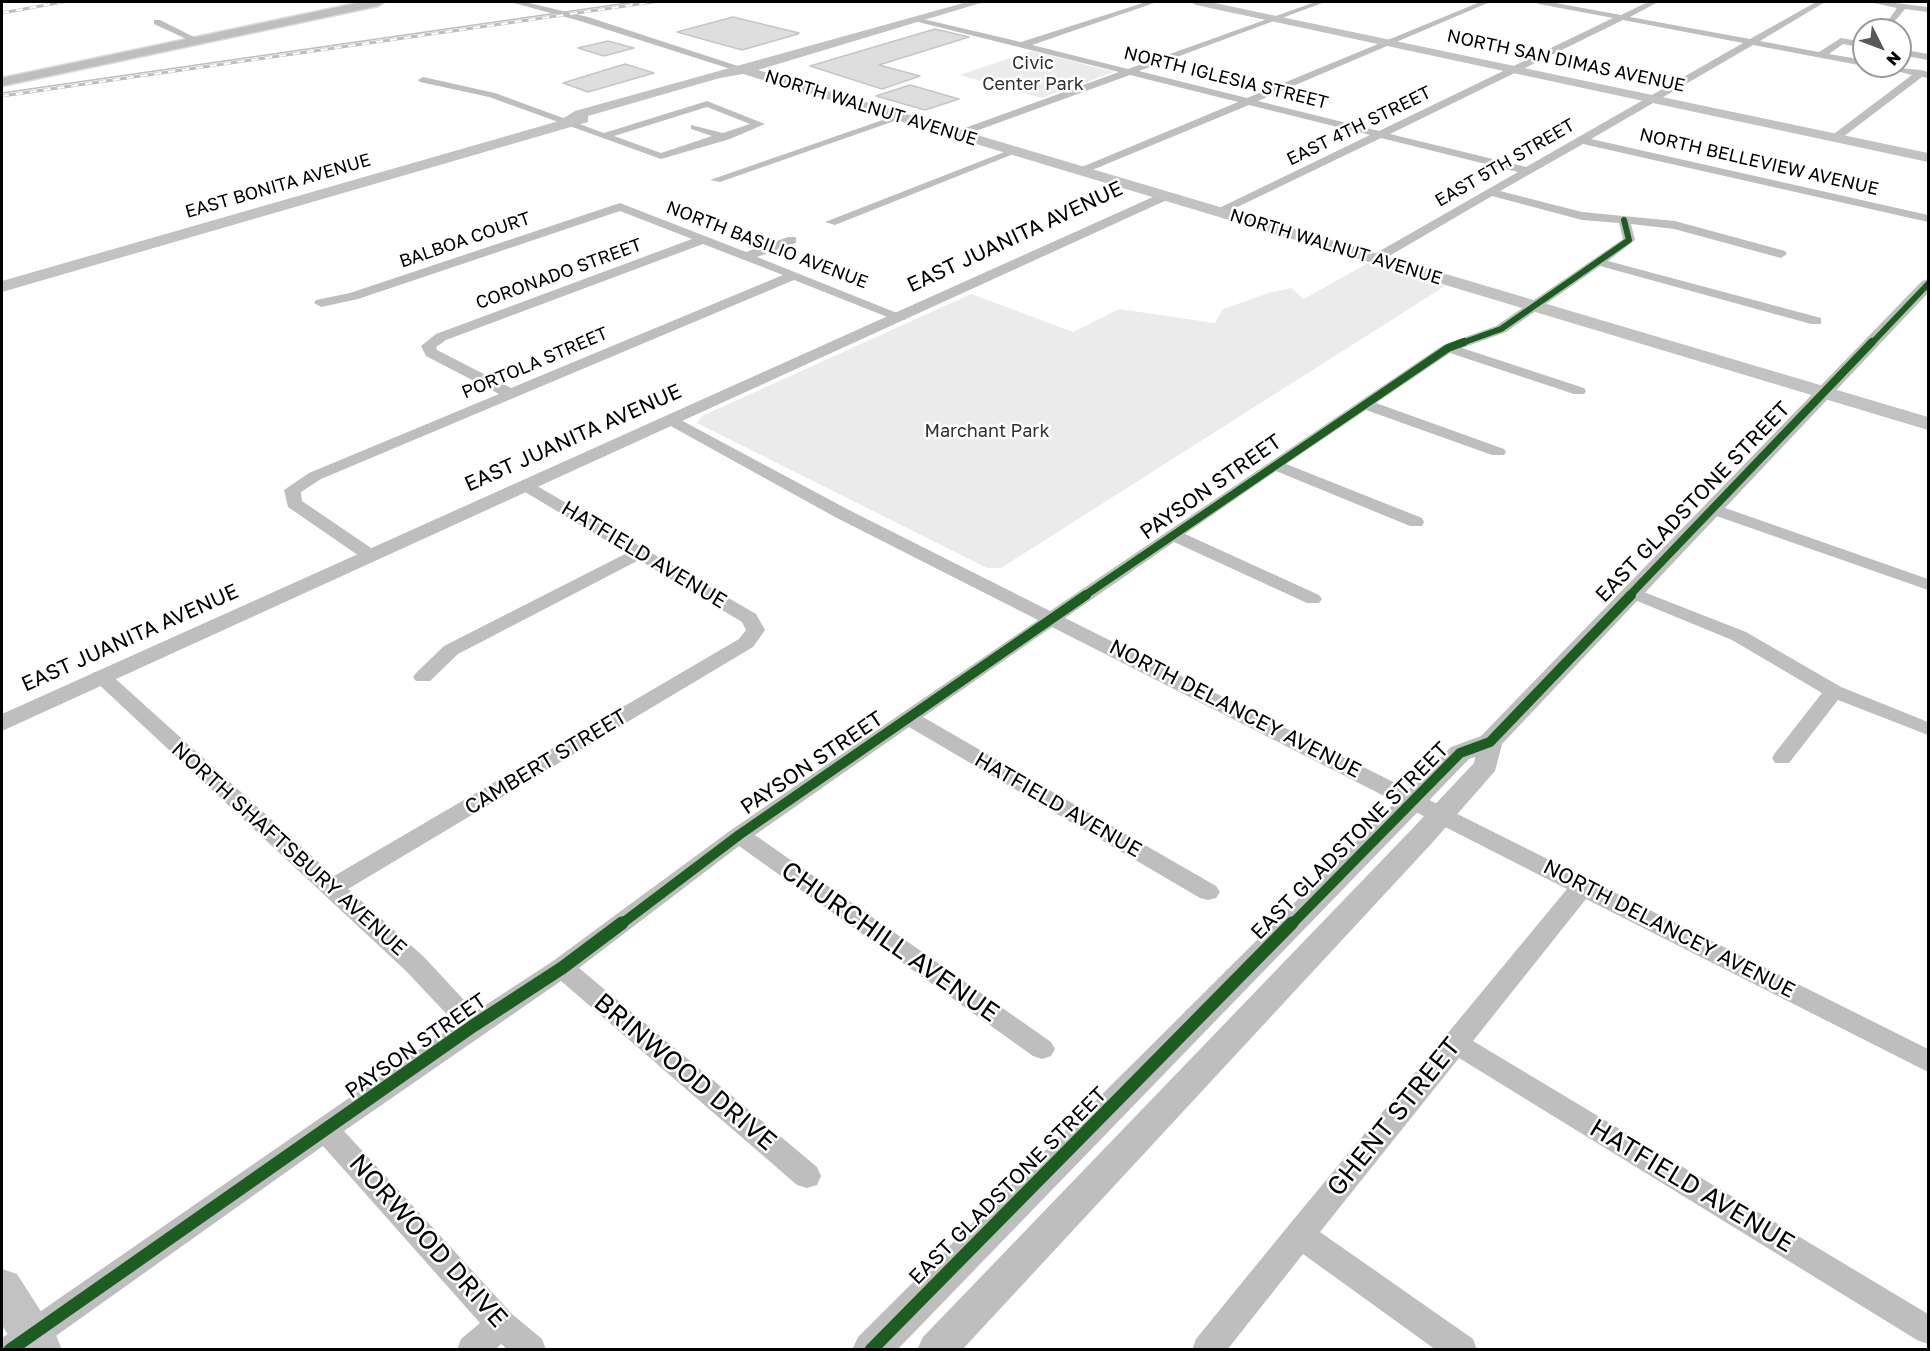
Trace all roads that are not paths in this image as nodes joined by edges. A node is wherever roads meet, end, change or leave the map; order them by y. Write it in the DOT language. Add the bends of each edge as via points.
graph roads {
  1 [pos="356,2"];
  2 [pos="378,2"];
  3 [pos="978,2"];
  4 [pos="1153,2"];
  5 [pos="1196,2"];
  6 [pos="1321,2"];
  7 [pos="1486,2"];
  8 [pos="1539,2"];
  9 [pos="1654,2"];
  10 [pos="1821,2"];
  11 [pos="1873,2"];
  12 [pos="520,3"];
  13 [pos="1903,6"];
  14 [pos="1929,10"];
  15 [pos="1622,17"];
  16 [pos="1275,18"];
  17 [pos="1895,18"];
  18 [pos="917,19"];
  19 [pos="157,22"];
  20 [pos="193,39"];
  21 [pos="1752,41"];
  22 [pos="1387,43"];
  23 [pos="1852,43"];
  24 [pos="1022,45"];
  25 [pos="1912,54"];
  26 [pos="1821,55"];
  27 [pos="1929,57"];
  28 [pos="1852,61"];
  29 [pos="744,70"];
  30 [pos="1514,70"];
  31 [pos="1130,71"];
  32 [pos="1925,74"];
  33 [pos="2,76"];
  34 [pos="423,80"];
  35 [pos="2,82"];
  36 [pos="1653,99"];
  37 [pos="1248,101"];
  38 [pos="901,117"];
  39 [pos="566,122"];
  40 [pos="695,127"];
  41 [pos="958,134"];
  42 [pos="1380,134"];
  43 [pos="604,136"];
  44 [pos="726,137"];
  45 [pos="1835,138"];
  46 [pos="1581,140"];
  47 [pos="1016,151"];
  48 [pos="1929,158"];
  49 [pos="1081,171"];
  50 [pos="1527,171"];
  51 [pos="716,180"];
  52 [pos="1489,192"];
  53 [pos="1164,195"];
  54 [pos="620,207"];
  55 [pos="1219,212"];
  56 [pos="1929,219"];
  57 [pos="1624,220"];
  58 [pos="831,222"];
  59 [pos="704,240"];
  60 [pos="792,240"];
  61 [pos="1781,254"];
  62 [pos="747,256"];
  63 [pos="1375,259"];
  64 [pos="1598,262"];
  65 [pos="795,275"];
  66 [pos="1929,284"];
  67 [pos="2,287"];
  68 [pos="321,303"];
  69 [pos="1535,307"];
  70 [pos="900,316"];
  71 [pos="1816,321"];
  72 [pos="1448,348"];
  73 [pos="1579,391"];
  74 [pos="1823,393"];
  75 [pos="511,394"];
  76 [pos="1365,404"];
  77 [pos="672,421"];
  78 [pos="1929,424"];
  79 [pos="1498,452"];
  80 [pos="1274,465"];
  81 [pos="526,486"];
  82 [pos="1712,508"];
  83 [pos="1416,522"];
  84 [pos="1173,535"];
  85 [pos="640,553"];
  86 [pos="371,556"];
  87 [pos="1929,585"];
  88 [pos="1631,592"];
  89 [pos="1313,599"];
  90 [pos="1053,618"];
  91 [pos="756,630"];
  92 [pos="101,676"];
  93 [pos="423,677"];
  94 [pos="1834,691"];
  95 [pos="909,718"];
  96 [pos="2,723"];
  97 [pos="1929,729"];
  98 [pos="1490,742"];
  99 [pos="1782,758"];
  100 [pos="1414,800"];
  101 [pos="1442,814"];
  102 [pos="739,835"];
  103 [pos="1583,886"];
  104 [pos="331,889"];
  105 [pos="1208,892"];
  106 [pos="562,968"];
  107 [pos="473,1026"];
  108 [pos="1455,1043"];
  109 [pos="1041,1049"];
  110 [pos="1929,1061"];
  111 [pos="327,1131"];
  112 [pos="807,1176"];
  113 [pos="1299,1234"];
  114 [pos="2,1288"];
  115 [pos="501,1324"];
  116 [pos="1929,1330"];
  117 [pos="28,1345"];
  118 [pos="472,1350"];
  119 [pos="531,1350"];
  120 [pos="871,1350"];
  121 [pos="936,1350"];
  122 [pos="1207,1350"];
  123 [pos="1462,1350"];
  1 -- 20 [label="main road"];
  2 -- 20 [label="main road"];
  3 -- 18 [label="main road, EAST BONITA AVENUE"];
  4 -- 24 [label="street"];
  5 -- 16 [label="main road, NORTH SAN DIMAS AVENUE"];
  6 -- 16 [label="street"];
  7 -- 22 [label="street"];
  8 -- 15 [label="street"];
  9 -- 15 [label="street, EAST 4TH STREET"];
  10 -- 21 [label="street, EAST 5TH STREET"];
  11 -- 13 [label="street"];
  12 -- 29 [label="street"];
  13 -- 14 [label="street"];
  13 -- 17 [label="street"];
  15 -- 21 [label="street"];
  15 -- 30 [label="street, EAST 4TH STREET"];
  16 -- 22 [label="main road, NORTH SAN DIMAS AVENUE"];
  16 -- 31 [label="street"];
  18 -- 24 [label="street, NORTH IGLESIA STREET"];
  18 -- 29 [label="main road, EAST BONITA AVENUE"];
  19 -- 20 [label="street"];
  20 -- 33 [label="main road"];
  20 -- 35 [label="main road"];
  21 -- 26 [label="street"];
  21 -- 36 [label="street, EAST 5TH STREET"];
  22 -- 30 [label="main road, NORTH SAN DIMAS AVENUE"];
  22 -- 37 [label="street"];
  23 -- 26 [label="street" via="1841,41"];
  24 -- 31 [label="street, NORTH IGLESIA STREET"];
  25 -- 27 [label="street"];
  26 -- 28 [label="street"];
  29 -- 38 [label="main road, NORTH WALNUT AVENUE"];
  29 -- 39 [label="main road, EAST BONITA AVENUE" via="580,114"];
  30 -- 36 [label="main road, NORTH SAN DIMAS AVENUE"];
  30 -- 42 [label="street, EAST 4TH STREET"];
  31 -- 37 [label="street, NORTH IGLESIA STREET"];
  31 -- 41 [label="street"];
  32 -- 45 [label="street"];
  34 -- 39 [label="street" via="492,95"];
  36 -- 45 [label="main road, NORTH SAN DIMAS AVENUE"];
  36 -- 46 [label="street, EAST 5TH STREET"];
  37 -- 42 [label="street, NORTH IGLESIA STREET"];
  37 -- 49 [label="street"];
  38 -- 41 [label="main road, NORTH WALNUT AVENUE"];
  38 -- 51 [label="street"];
  39 -- 43 [label="street"];
  39 -- 67 [label="main road, EAST BONITA AVENUE"];
  40 -- 44 [label="street"];
  41 -- 47 [label="main road, NORTH WALNUT AVENUE"];
  42 -- 50 [label="street, NORTH IGLESIA STREET"];
  42 -- 55 [label="street, EAST 4TH STREET"];
  43 -- 44 [label="street" via="661,156"];
  43 -- 44 [label="street" via="706,104 760,123"];
  45 -- 48 [label="main road, NORTH SAN DIMAS AVENUE"];
  46 -- 50 [label="street, EAST 5TH STREET"];
  46 -- 56 [label="street, NORTH BELLEVIEW AVENUE"];
  47 -- 49 [label="main road, NORTH WALNUT AVENUE"];
  47 -- 58 [label="street"];
  49 -- 53 [label="main road, NORTH WALNUT AVENUE"];
  50 -- 52 [label="street, EAST 5TH STREET"];
  52 -- 57 [label="street" via="1582,216"];
  52 -- 63 [label="street, EAST 5TH STREET"];
  53 -- 55 [label="main road, NORTH WALNUT AVENUE"];
  53 -- 70 [label="street, EAST JUANITA AVENUE"];
  54 -- 59 [label="street, NORTH BASILIO AVENUE"];
  54 -- 68 [label="street, BALBOA COURT" via="353,296"];
  55 -- 63 [label="main road, NORTH WALNUT AVENUE"];
  57 -- 61 [label="street" via="1675,225"];
  57 -- 64 [label="street, PAYSON STREET" via="1629,240"];
  59 -- 62 [label="street, NORTH BASILIO AVENUE"];
  59 -- 75 [label="street, CORONADO STREET" via="441,337 428,346 431,352"];
  60 -- 62 [label="street"];
  62 -- 65 [label="street, NORTH BASILIO AVENUE"];
  63 -- 69 [label="main road, NORTH WALNUT AVENUE"];
  64 -- 69 [label="street, PAYSON STREET"];
  64 -- 71 [label="street"];
  65 -- 70 [label="street, NORTH BASILIO AVENUE"];
  65 -- 75 [label="street, PORTOLA STREET"];
  66 -- 74 [label="street, EAST GLADSTONE STREET"];
  69 -- 72 [label="street, PAYSON STREET" via="1501,329"];
  69 -- 74 [label="main road, NORTH WALNUT AVENUE"];
  70 -- 77 [label="street, EAST JUANITA AVENUE"];
  72 -- 73 [label="street"];
  72 -- 76 [label="street, PAYSON STREET"];
  74 -- 78 [label="main road, NORTH WALNUT AVENUE"];
  74 -- 82 [label="street, EAST GLADSTONE STREET"];
  75 -- 86 [label="street, PORTOLA STREET" via="315,476 292,490 294,503"];
  76 -- 79 [label="street"];
  76 -- 80 [label="street, PAYSON STREET"];
  77 -- 81 [label="street, EAST JUANITA AVENUE"];
  77 -- 90 [label="street, NORTH DELANCEY AVENUE" via="842,513"];
  80 -- 83 [label="street"];
  80 -- 84 [label="street, PAYSON STREET"];
  81 -- 85 [label="street, HATFIELD AVENUE"];
  81 -- 86 [label="street, EAST JUANITA AVENUE"];
  82 -- 87 [label="street"];
  82 -- 88 [label="street, EAST GLADSTONE STREET"];
  84 -- 89 [label="street"];
  84 -- 90 [label="street, PAYSON STREET"];
  85 -- 91 [label="street, HATFIELD AVENUE" via="749,618"];
  85 -- 93 [label="street" via="451,650"];
  86 -- 92 [label="street, EAST JUANITA AVENUE"];
  88 -- 94 [label="street" via="1739,636"];
  88 -- 98 [label="street, EAST GLADSTONE STREET"];
  90 -- 95 [label="street, PAYSON STREET"];
  90 -- 100 [label="street, NORTH DELANCEY AVENUE"];
  91 -- 104 [label="street, CAMBERT STREET" via="746,643"];
  92 -- 96 [label="street, EAST JUANITA AVENUE"];
  92 -- 104 [label="street, NORTH SHAFTSBURY AVENUE"];
  94 -- 97 [label="street"];
  94 -- 99 [label="street"];
  95 -- 102 [label="street, PAYSON STREET"];
  95 -- 105 [label="street, HATFIELD AVENUE"];
  98 -- 100 [label="street, EAST GLADSTONE STREET" via="1460,753"];
  98 -- 101 [label="street, EAST GLADSTONE STREET" via="1486,765"];
  100 -- 101 [label="street, NORTH DELANCEY AVENUE"];
  100 -- 120 [label="street, EAST GLADSTONE STREET"];
  101 -- 103 [label="street, NORTH DELANCEY AVENUE"];
  101 -- 121 [label="street, EAST GLADSTONE STREET"];
  102 -- 106 [label="street, PAYSON STREET"];
  102 -- 109 [label="street, CHURCHILL AVENUE"];
  103 -- 108 [label="street, GHENT STREET"];
  103 -- 110 [label="street, NORTH DELANCEY AVENUE"];
  104 -- 107 [label="street, NORTH SHAFTSBURY AVENUE" via="415,964"];
  106 -- 107 [label="street, PAYSON STREET"];
  106 -- 112 [label="street, BRINWOOD DRIVE"];
  107 -- 111 [label="street, PAYSON STREET"];
  108 -- 113 [label="street, GHENT STREET"];
  108 -- 116 [label="street, HATFIELD AVENUE"];
  111 -- 115 [label="street, NORWOOD DRIVE"];
  111 -- 117 [label="street, PAYSON STREET"];
  113 -- 122 [label="street, GHENT STREET"];
  113 -- 123 [label="street"];
  114 -- 117 [label="main road"];
  115 -- 118 [label="street"];
  115 -- 119 [label="street, NORWOOD DRIVE"];
}
